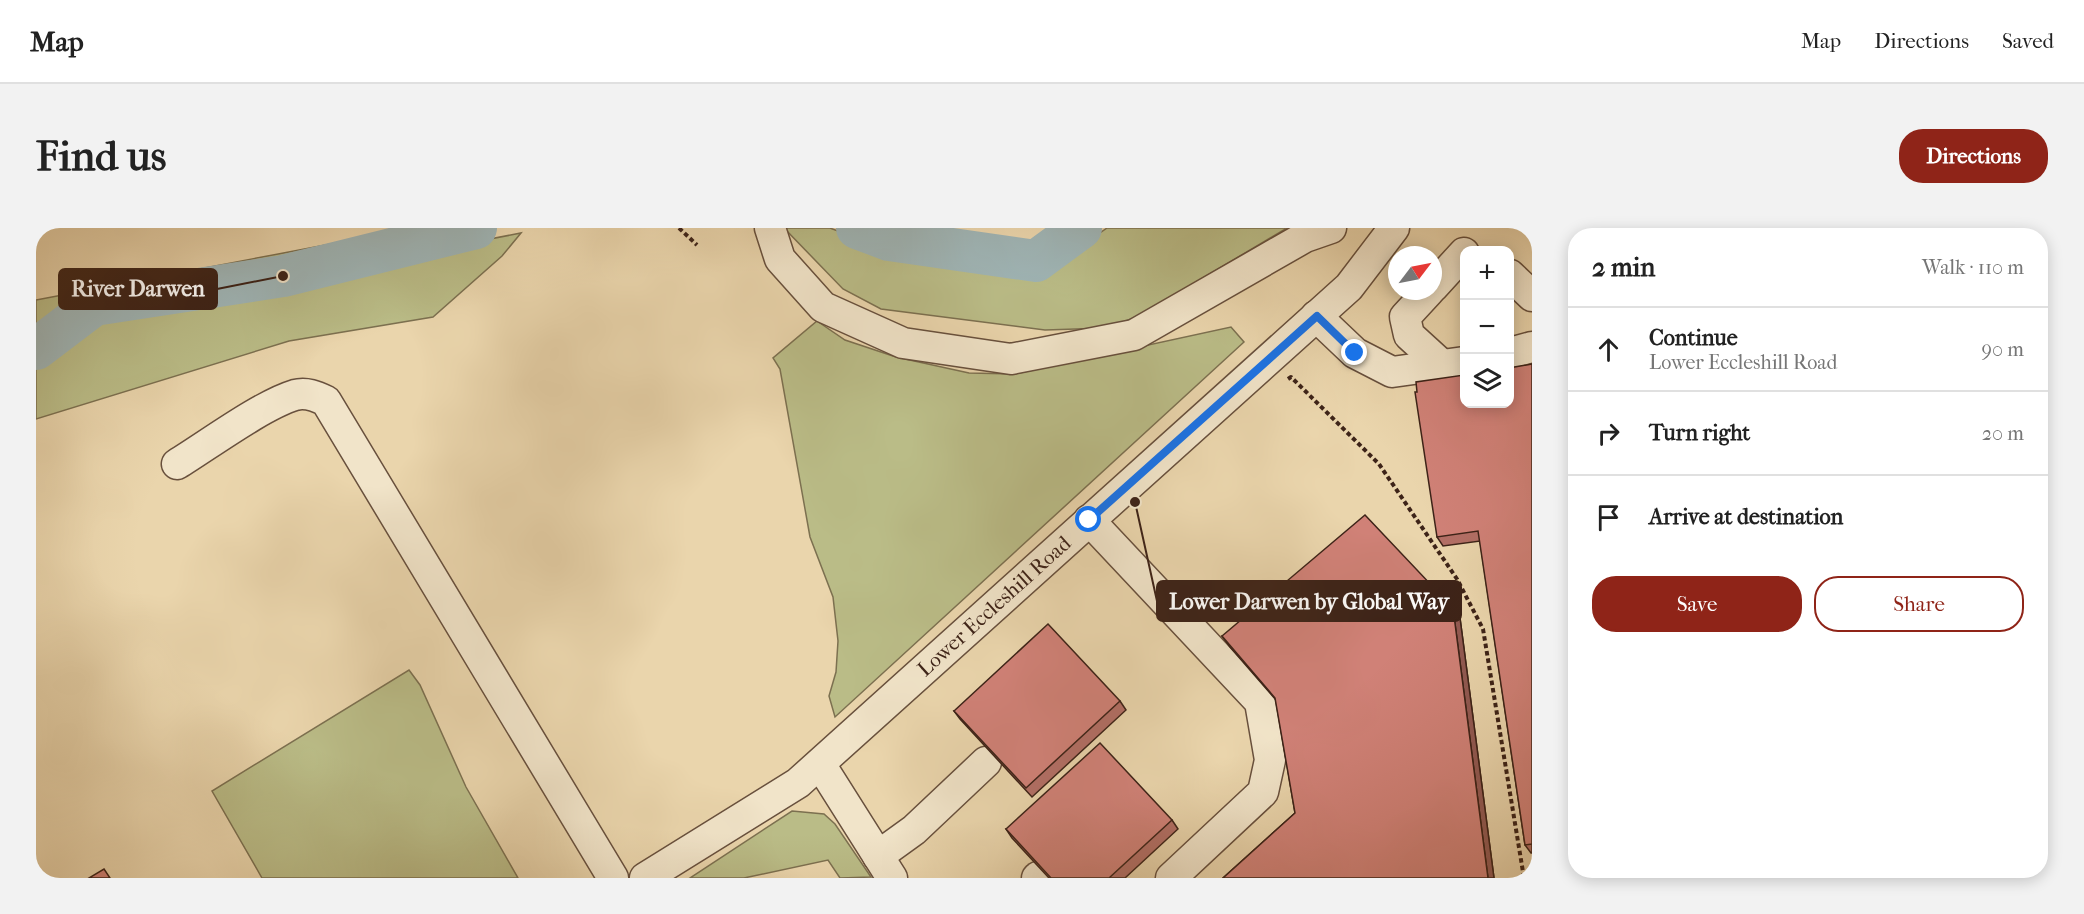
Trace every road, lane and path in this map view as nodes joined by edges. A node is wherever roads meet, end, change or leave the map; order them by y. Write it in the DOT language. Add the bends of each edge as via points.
graph roads {
  1 [pos="679,228"];
  2 [pos="770,228"];
  3 [pos="1331,228"];
  4 [pos="1394,228"];
  5 [pos="697,245"];
  6 [pos="1460,258"];
  7 [pos="1442,277"];
  8 [pos="1514,280"];
  9 [pos="1532,296"];
  10 [pos="1421,300"];
  11 [pos="1317,316"];
  12 [pos="1532,347"];
  13 [pos="1514,352"];
  14 [pos="1454,364"];
  15 [pos="1260,367"];
  16 [pos="177,464"];
  17 [pos="1089,520"];
  18 [pos="986,762"];
  19 [pos="820,764"];
  20 [pos="885,867"];
  21 [pos="613,878"];
  22 [pos="645,878"];
  23 [pos="1171,878"];
  24 [pos="1524,878"];
  1 -- 5 [label="path"];
  2 -- 3 [label="street" via="780,259 823,307 903,343 1011,359 1134,335 1305,237"];
  4 -- 11 [label="street, Lower Eccleshill Road" via="1349,287"];
  6 -- 7 [label="street"];
  8 -- 9 [label="street"];
  10 -- 14 [label="street" via="1405,317 1409,335"];
  11 -- 14 [label="street" via="1355,353 1392,372"];
  11 -- 15 [label="street, Lower Eccleshill Road"];
  12 -- 13 [label="street"];
  15 -- 17 [label="street, Lower Eccleshill Road"];
  15 -- 24 [label="path" via="1276,384 1291,377 1379,464 1457,579 1483,629"];
  16 -- 21 [label="street" via="296,394 326,400"];
  17 -- 19 [label="street, Lower Eccleshill Road"];
  17 -- 23 [label="street" via="1260,702 1270,760 1263,792"];
  18 -- 20 [label="street" via="914,830"];
  19 -- 20 [label="street"];
  19 -- 22 [label="street, Lower Eccleshill Road" via="798,783"];
}
